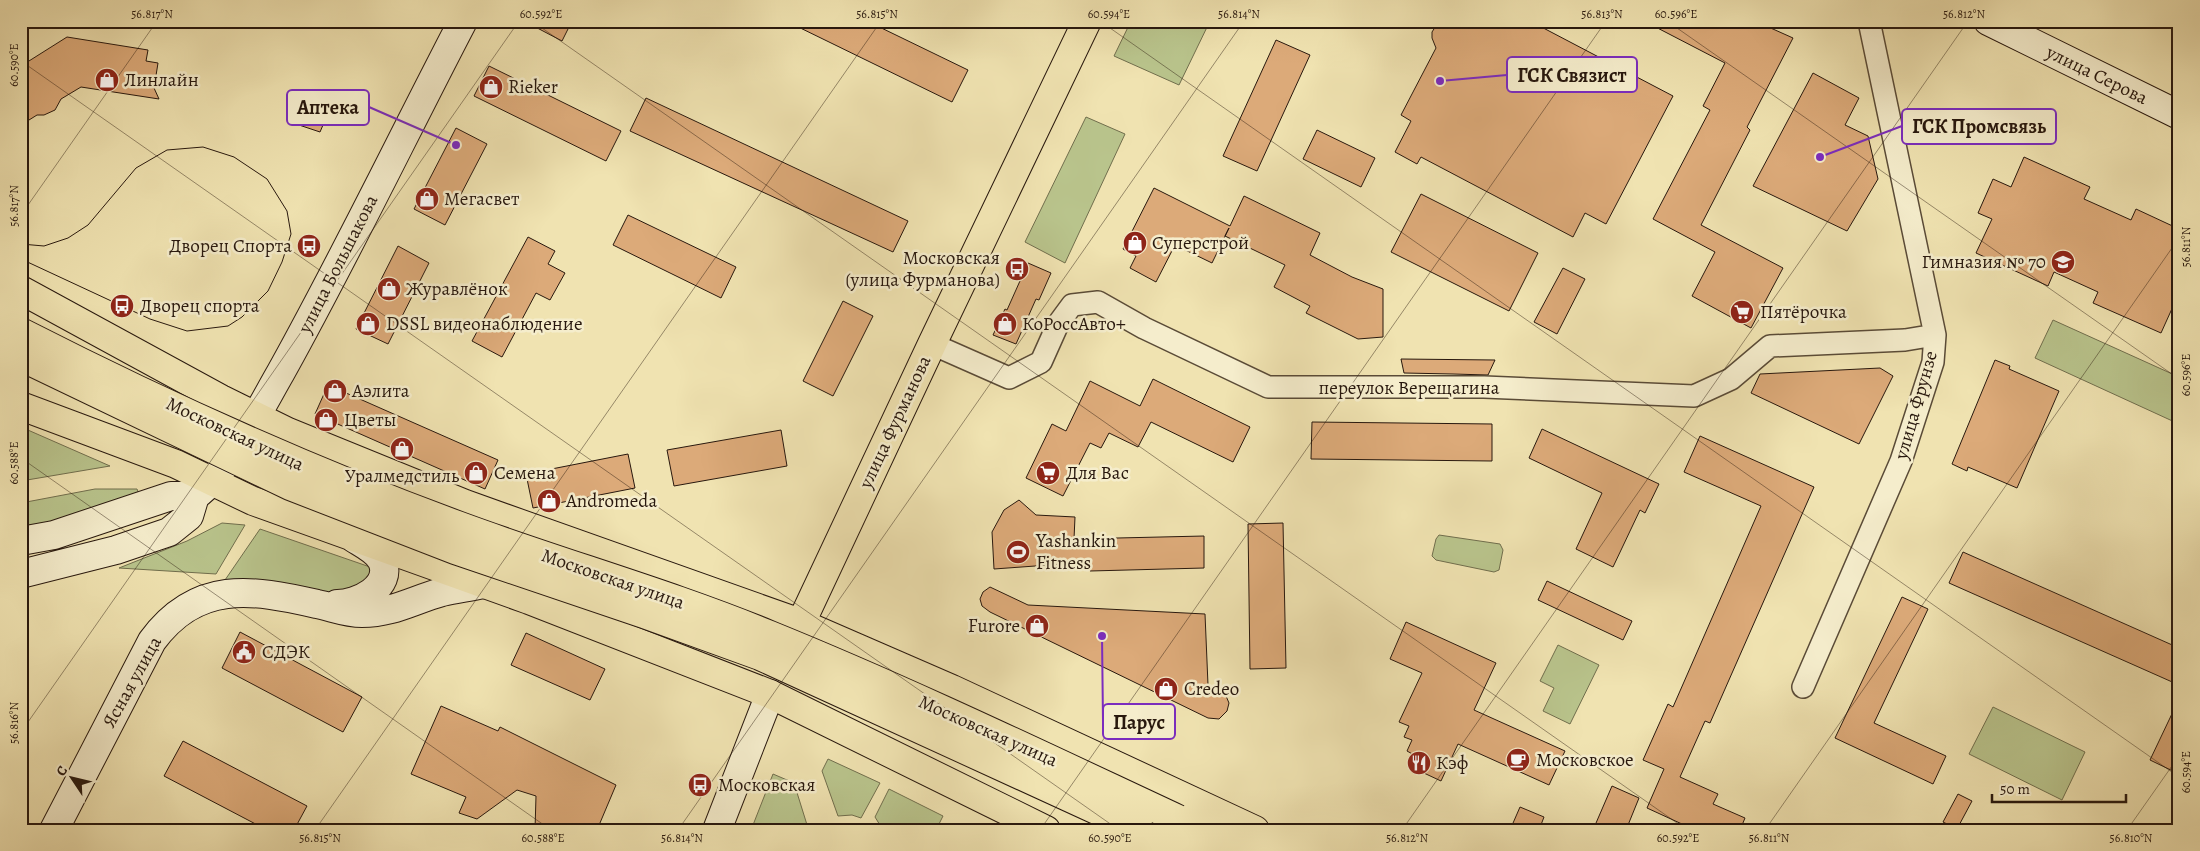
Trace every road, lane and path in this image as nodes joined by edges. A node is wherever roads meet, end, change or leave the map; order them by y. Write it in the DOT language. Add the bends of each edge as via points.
graph roads {
  1 [pos="463,21"];
  2 [pos="1087,21"];
  3 [pos="1869,21"];
  4 [pos="1988,21"];
  5 [pos="2179,115"];
  6 [pos="21,290"];
  7 [pos="21,332"];
  8 [pos="1935,335"];
  9 [pos="932,344"];
  10 [pos="21,357"];
  11 [pos="21,406"];
  12 [pos="257,417"];
  13 [pos="204,488"];
  14 [pos="352,537"];
  15 [pos="21,541"];
  16 [pos="21,574"];
  17 [pos="483,584"];
  18 [pos="317,604"];
  19 [pos="800,623"];
  20 [pos="1803,686"];
  21 [pos="770,694"];
  22 [pos="54,830"];
  23 [pos="717,830"];
  24 [pos="1046,830"];
  25 [pos="1140,830"];
  26 [pos="1203,830"];
  27 [pos="1255,830"];
  1 -- 12 [label="street, улица Большакова"];
  2 -- 9 [label="main road, улица Фурманова"];
  3 -- 8 [label="street, улица Фрунзе"];
  4 -- 5 [label="street, улица Серова"];
  6 -- 12 [label="main road, Московская улица"];
  7 -- 26 [label="main road, Московская улица, bridge" via="298,463 461,527 650,590 769,634"];
  8 -- 9 [label="street, переулок Верещагина" via="1905,340 1770,346 1731,379 1694,396 1484,387 1268,387 1144,328 1098,302 1072,305 1058,324 1041,362 1009,378"];
  8 -- 20 [label="street, улица Фрунзе" via="1933,362 1901,461"];
  9 -- 19 [label="main road, улица Фурманова"];
  10 -- 25 [label="main road, Московская улица, bridge" via="290,486 455,550 760,656"];
  11 -- 13 [label="main road" via="176,464"];
  12 -- 13 [label="street, улица Большакова"];
  12 -- 19 [label="main road, Московская улица" via="465,504"];
  13 -- 14 [label="main road" via="253,500"];
  13 -- 15 [label="street" via="54,535"];
  13 -- 16 [label="street, улица Большакова" via="189,516 168,532 116,550"];
  14 -- 17 [label="main road"];
  14 -- 18 [label="street" via="382,560 385,571 382,580 371,594 362,599 348,604"];
  17 -- 18 [label="street" via="442,592 393,610 377,612 360,613"];
  17 -- 21 [label="main road"];
  18 -- 22 [label="street, Ясная улица" via="250,592 230,593 193,604 165,624 152,641"];
  19 -- 21 [label="main road, улица Фурманова"];
  19 -- 27 [label="main road, Московская улица" via="952,689"];
  21 -- 23 [label="street, улица Фурманова"];
  21 -- 24 [label="main road"];
}
